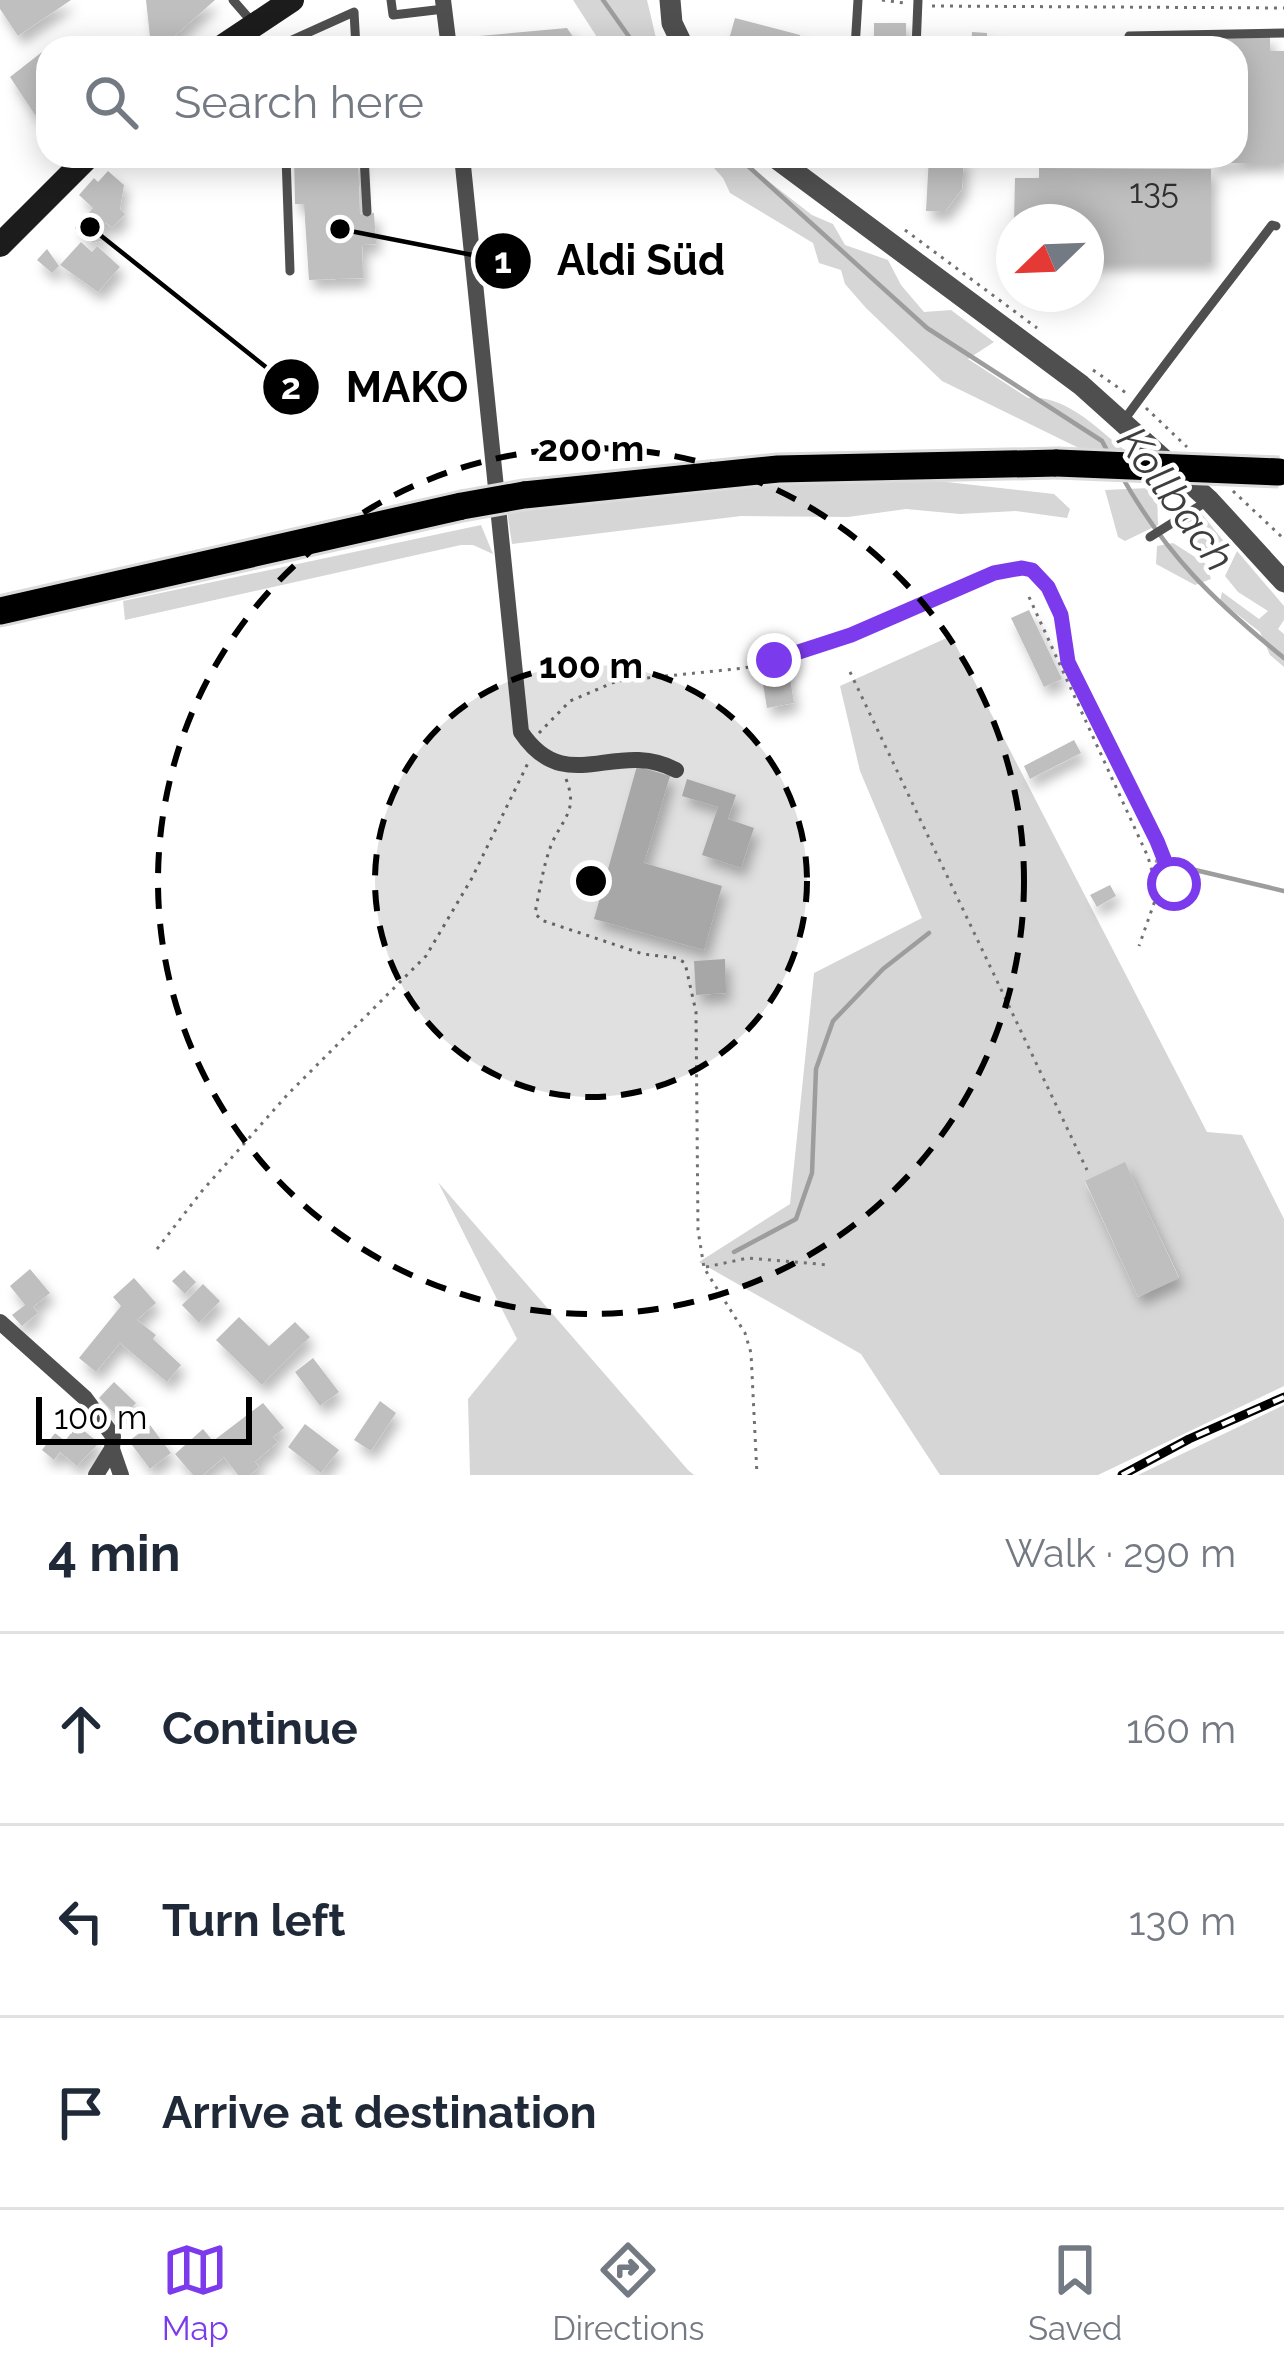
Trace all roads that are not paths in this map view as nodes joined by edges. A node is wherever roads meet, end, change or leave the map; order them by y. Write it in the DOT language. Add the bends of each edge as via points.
graph roads {
  1 [pos="233,0"];
  2 [pos="655,0"];
  3 [pos="670,0"];
  4 [pos="858,0"];
  5 [pos="394,1"];
  6 [pos="918,3"];
  7 [pos="443,4"];
  8 [pos="419,6"];
  9 [pos="273,12"];
  10 [pos="1284,33"];
  11 [pos="238,36"];
  12 [pos="304,36"];
  13 [pos="355,36"];
  14 [pos="447,36"];
  15 [pos="665,36"];
  16 [pos="678,36"];
  17 [pos="856,36"];
  18 [pos="917,36"];
  19 [pos="1130,36"];
  20 [pos="77,168"];
  21 [pos="286,168"];
  22 [pos="365,168"];
  23 [pos="463,168"];
  24 [pos="789,168"];
  25 [pos="805,168"];
  26 [pos="367,212"];
  27 [pos="1276,226"];
  28 [pos="0,245"];
  29 [pos="290,271"];
  30 [pos="968,297"];
  31 [pos="1122,423"];
  32 [pos="1281,472"];
  33 [pos="1209,500"];
  34 [pos="1150,537"];
  35 [pos="1284,582"];
  36 [pos="0,611"];
  37 [pos="676,770"];
  38 [pos="0,1322"];
  39 [pos="112,1449"];
  40 [pos="96,1475"];
  41 [pos="121,1475"];
  1 -- 9 [label="lane"];
  2 -- 15 [label="street"];
  3 -- 16 [label="street"];
  4 -- 17 [label="lane"];
  5 -- 8 [label="lane" via="393,15"];
  6 -- 18 [label="lane"];
  7 -- 8 [label="lane"];
  7 -- 14 [label="street"];
  9 -- 11 [label="main road"];
  10 -- 19 [label="lane"];
  12 -- 13 [label="lane" via="354,12"];
  20 -- 28 [label="main road"];
  21 -- 29 [label="lane"];
  22 -- 26 [label="lane"];
  23 -- 37 [label="street" via="520,732 533,751 561,766 635,759"];
  24 -- 30 [label="street"];
  25 -- 30 [label="street" via="916,248"];
  27 -- 31 [label="lane"];
  30 -- 31 [label="street"];
  31 -- 33 [label="street"];
  32 -- 36 [label="main road, bridge" via="1057,463 778,469 524,495"];
  33 -- 34 [label="lane"];
  33 -- 35 [label="street"];
  38 -- 39 [label="street" via="85,1398 113,1436"];
  39 -- 40 [label="street"];
  39 -- 41 [label="street"];
}
